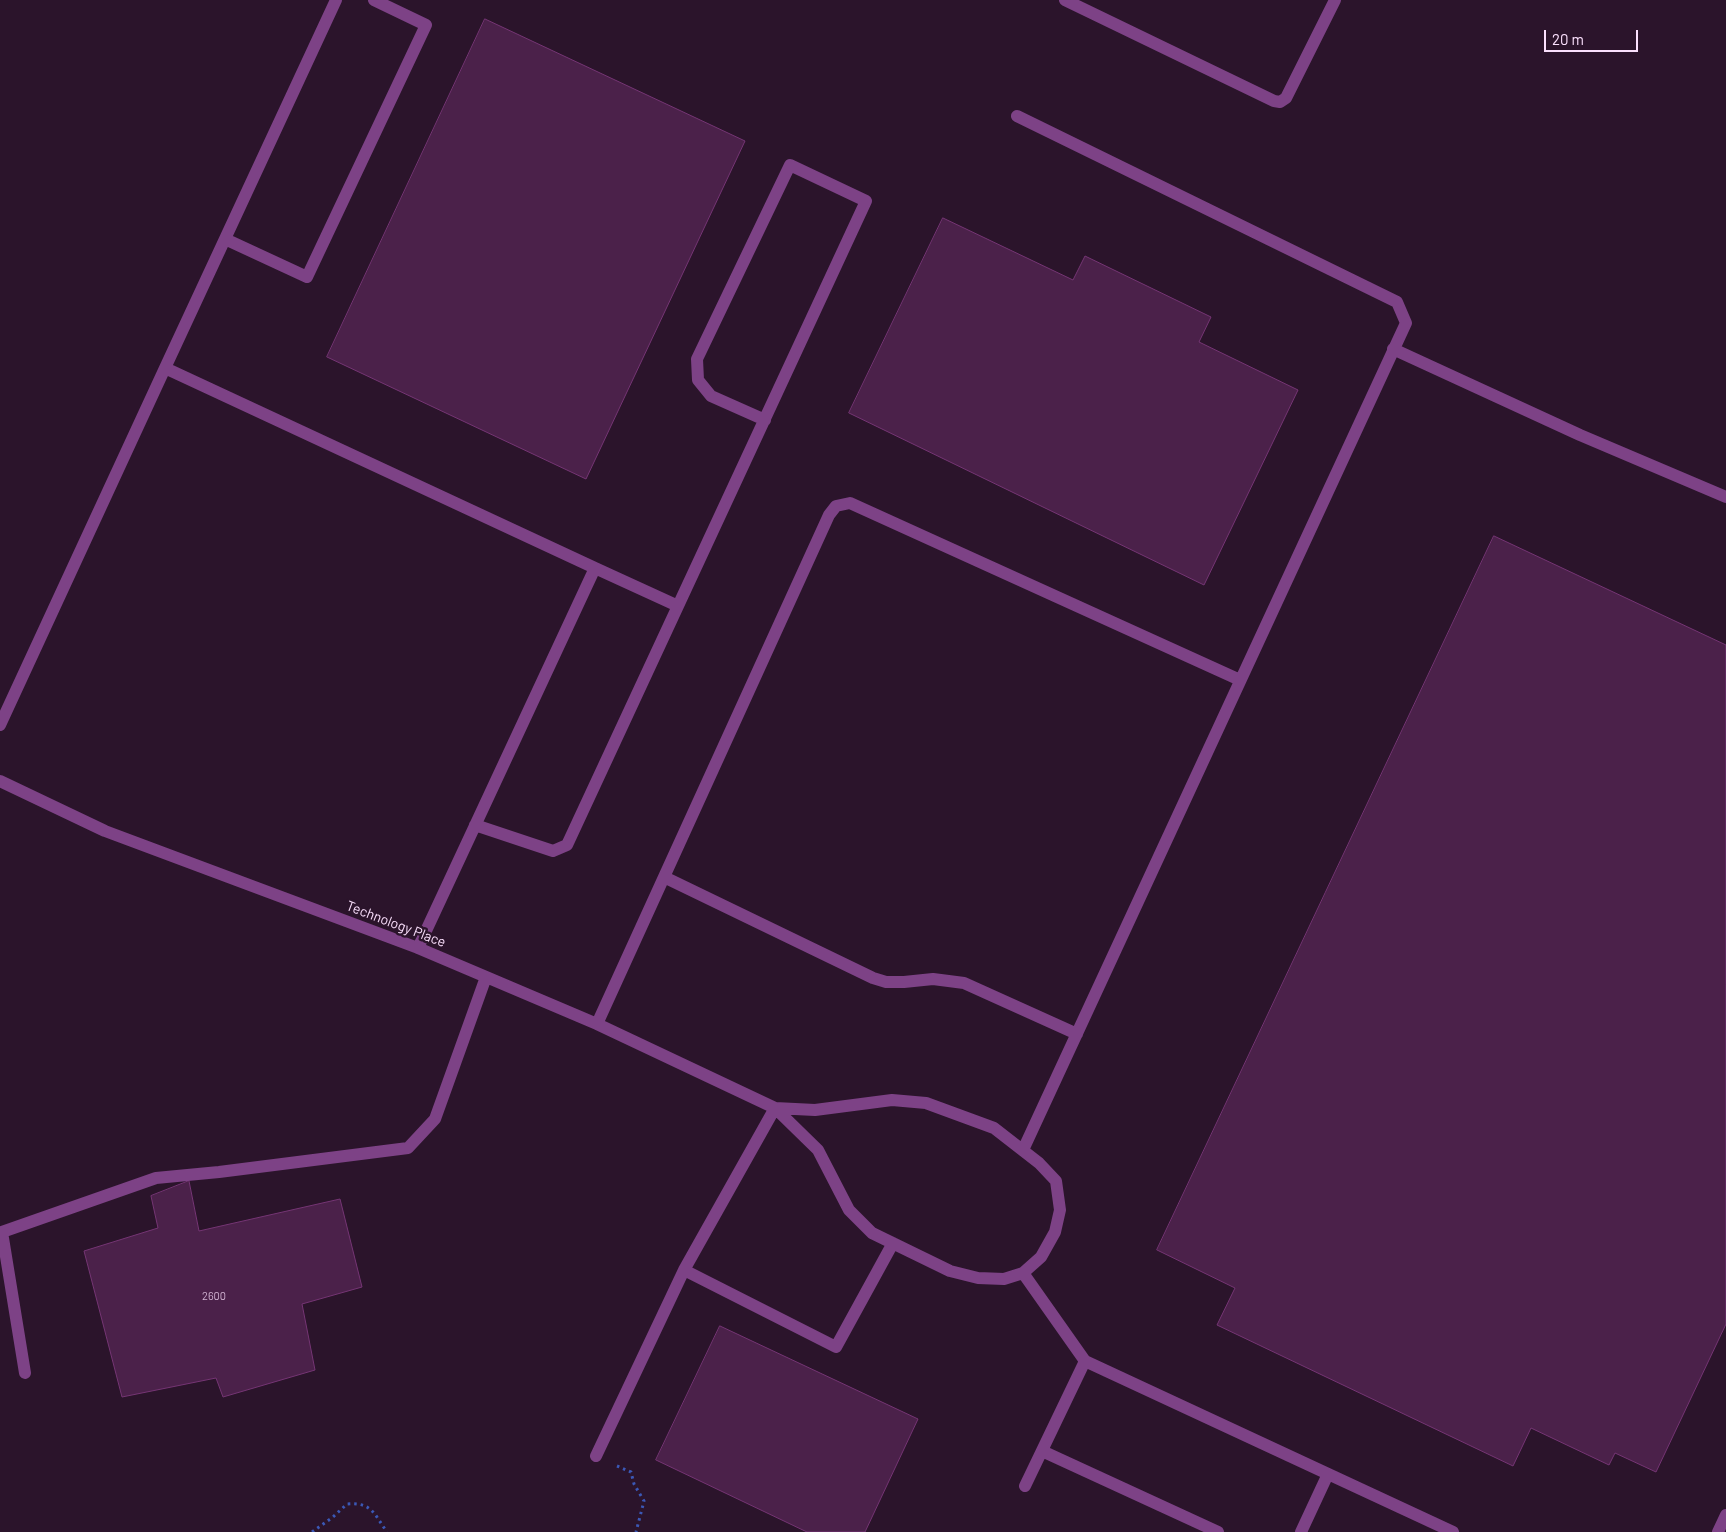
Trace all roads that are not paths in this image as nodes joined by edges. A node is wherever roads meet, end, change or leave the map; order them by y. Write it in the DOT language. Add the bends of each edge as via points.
graph roads {
  1 [pos="336,0"];
  2 [pos="374,0"];
  3 [pos="1065,0"];
  4 [pos="1335,0"];
  5 [pos="1017,116"];
  6 [pos="225,239"];
  7 [pos="1393,349"];
  8 [pos="165,368"];
  9 [pos="765,420"];
  10 [pos="1726,497"];
  11 [pos="595,568"];
  12 [pos="678,606"];
  13 [pos="1240,680"];
  14 [pos="0,725"];
  15 [pos="0,781"];
  16 [pos="475,825"];
  17 [pos="664,877"];
  18 [pos="418,948"];
  19 [pos="486,977"];
  20 [pos="597,1024"];
  21 [pos="1077,1034"];
  22 [pos="775,1108"];
  23 [pos="1023,1150"];
  24 [pos="892,1243"];
  25 [pos="684,1270"];
  26 [pos="1023,1273"];
  27 [pos="1085,1361"];
  28 [pos="25,1373"];
  29 [pos="1042,1451"];
  30 [pos="596,1456"];
  31 [pos="1328,1474"];
  32 [pos="1025,1486"];
  33 [pos="1726,1515"];
  34 [pos="1218,1532"];
  35 [pos="1301,1532"];
  36 [pos="1453,1532"];
  37 [pos="1718,1532"];
  1 -- 6 [label="street"];
  2 -- 6 [label="street" via="426,25 307,278"];
  3 -- 4 [label="street" via="1274,102 1286,98"];
  5 -- 7 [label="street" via="1397,302 1406,323"];
  6 -- 8 [label="street"];
  7 -- 10 [label="street" via="1580,435"];
  7 -- 13 [label="street"];
  8 -- 11 [label="street"];
  8 -- 14 [label="street"];
  9 -- 9 [label="street" via="866,201 790,165 697,359 698,380 711,396"];
  9 -- 12 [label="street"];
  11 -- 12 [label="street"];
  11 -- 16 [label="street"];
  12 -- 16 [label="street" via="567,845 553,850"];
  13 -- 17 [label="street" via="850,502 836,506 829,515"];
  13 -- 21 [label="street"];
  15 -- 18 [label="street, Technology Place" via="105,831"];
  16 -- 18 [label="street"];
  17 -- 20 [label="street"];
  17 -- 21 [label="street" via="873,978 886,982 933,979 964,983"];
  18 -- 19 [label="street, Technology Place"];
  19 -- 20 [label="street, Technology Place"];
  19 -- 28 [label="street" via="435,1119 408,1148 156,1178 2,1232"];
  20 -- 22 [label="street, Technology Place"];
  21 -- 23 [label="street"];
  22 -- 23 [label="street, Technology Place" via="815,1110 892,1100 926,1103 994,1128"];
  22 -- 24 [label="street, Technology Place" via="818,1150 849,1210 872,1233"];
  22 -- 25 [label="street"];
  23 -- 26 [label="street, Technology Place" via="1056,1181 1060,1210 1055,1232 1042,1257"];
  24 -- 25 [label="street" via="836,1347"];
  24 -- 26 [label="street, Technology Place" via="950,1271 978,1278 1004,1279"];
  25 -- 30 [label="street"];
  26 -- 27 [label="street"];
  27 -- 29 [label="street"];
  27 -- 31 [label="street"];
  29 -- 32 [label="street"];
  29 -- 34 [label="street"];
  31 -- 35 [label="street"];
  31 -- 36 [label="street"];
  33 -- 37 [label="street"];
}
